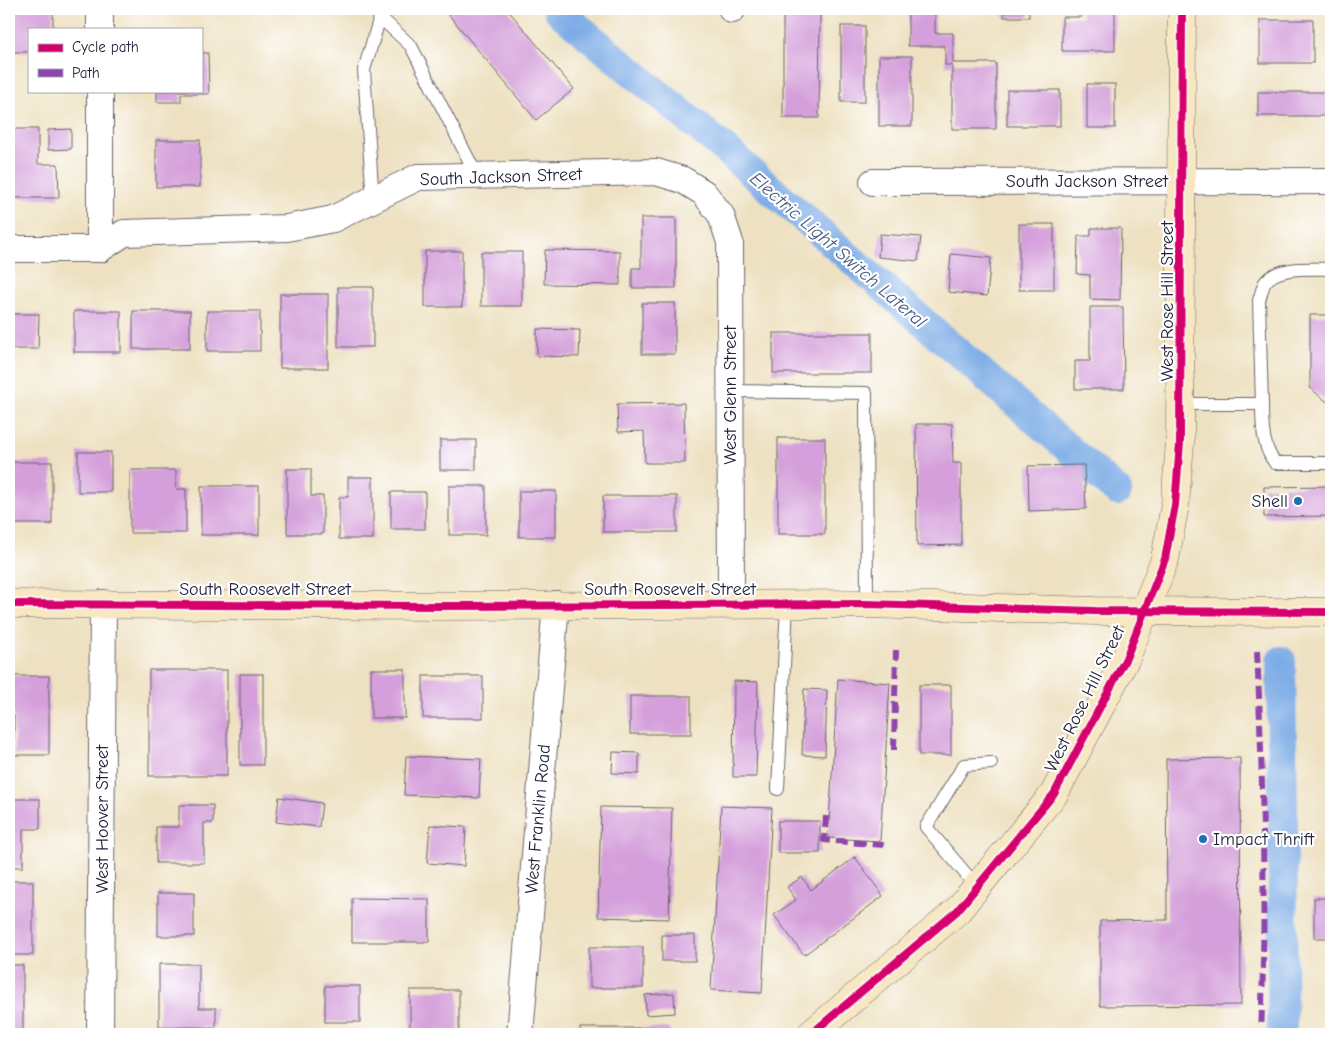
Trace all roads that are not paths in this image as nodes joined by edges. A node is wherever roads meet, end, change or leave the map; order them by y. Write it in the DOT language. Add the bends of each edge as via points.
graph roads {
  1 [pos="100,9"];
  2 [pos="1182,9"];
  3 [pos="100,28"];
  4 [pos="100,92"];
  5 [pos="477,176"];
  6 [pos="1183,181"];
  7 [pos="1331,181"];
  8 [pos="873,182"];
  9 [pos="704,194"];
  10 [pos="373,201"];
  11 [pos="9,249"];
  12 [pos="100,249"];
  13 [pos="1331,269"];
  14 [pos="730,391"];
  15 [pos="1181,404"];
  16 [pos="1262,404"];
  17 [pos="1331,462"];
  18 [pos="103,603"];
  19 [pos="9,604"];
  20 [pos="556,604"];
  21 [pos="731,604"];
  22 [pos="867,604"];
  23 [pos="787,605"];
  24 [pos="1143,612"];
  25 [pos="1331,612"];
  26 [pos="991,763"];
  27 [pos="778,788"];
  28 [pos="977,887"];
  29 [pos="100,1034"];
  30 [pos="520,1034"];
  31 [pos="811,1034"];
  1 -- 3 [label="street"];
  2 -- 6 [label="street, West Rose Hill Street"];
  4 -- 12 [label="street"];
  5 -- 9 [label="street, South Jackson Street" via="656,172 683,180"];
  5 -- 10 [label="street, South Jackson Street" via="418,177"];
  5 -- 10 [label="lane" via="411,46 380,17 364,70"];
  6 -- 7 [label="street, South Jackson Street"];
  6 -- 8 [label="street, South Jackson Street"];
  6 -- 15 [label="street, West Rose Hill Street"];
  9 -- 14 [label="street, West Glenn Street" via="721,215 730,242"];
  10 -- 12 [label="street, South Jackson Street" via="334,219 286,228 124,233"];
  11 -- 12 [label="street"];
  13 -- 16 [label="lane" via="1297,268 1275,275 1264,284 1259,300"];
  14 -- 21 [label="street, West Glenn Street"];
  14 -- 22 [label="lane" via="866,393"];
  15 -- 16 [label="lane"];
  15 -- 24 [label="street, West Rose Hill Street" via="1175,505 1165,559"];
  16 -- 17 [label="lane" via="1266,445 1275,463"];
  18 -- 19 [label="street, South Roosevelt Street"];
  18 -- 20 [label="street, South Roosevelt Street"];
  18 -- 29 [label="street, West Hoover Street"];
  20 -- 21 [label="street, South Roosevelt Street"];
  20 -- 30 [label="street, West Franklin Road"];
  21 -- 23 [label="street, South Roosevelt Street"];
  22 -- 23 [label="street, South Roosevelt Street"];
  22 -- 24 [label="street, South Roosevelt Street"];
  23 -- 27 [label="lane"];
  24 -- 25 [label="street, South Roosevelt Street"];
  24 -- 28 [label="street, West Rose Hill Street" via="1126,658 1054,794"];
  26 -- 28 [label="lane" via="964,765 926,827"];
  28 -- 31 [label="street, West Rose Hill Street" via="957,911"];
}
